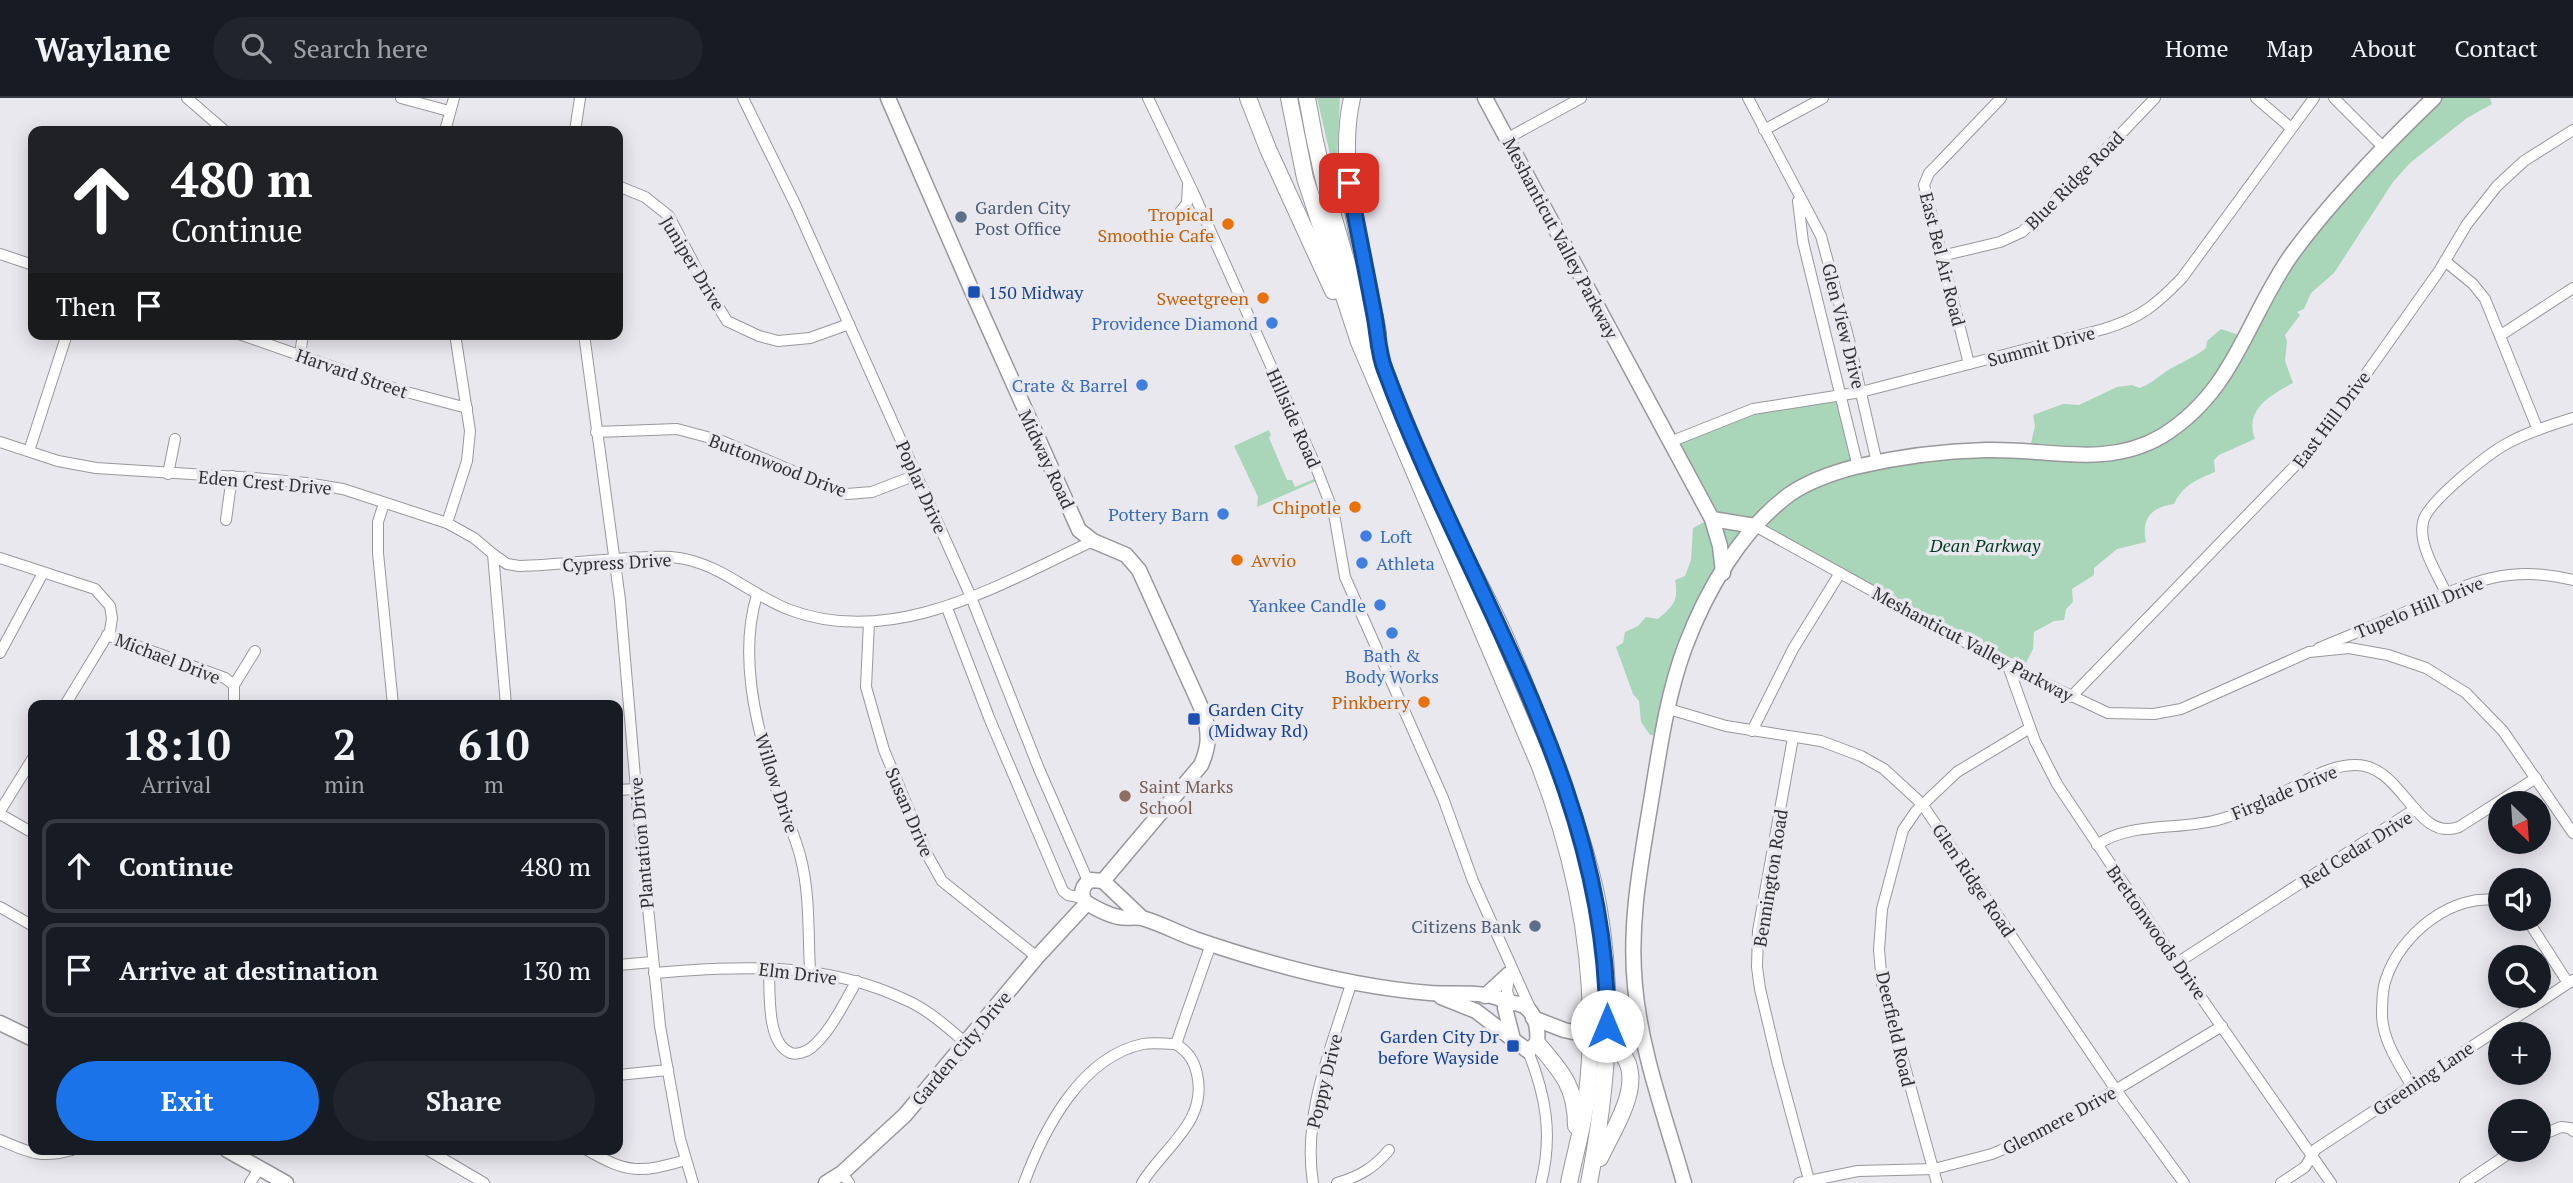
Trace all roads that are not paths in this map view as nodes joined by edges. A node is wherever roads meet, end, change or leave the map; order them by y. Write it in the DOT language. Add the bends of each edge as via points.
graph roads {
  1 [pos="187,98"];
  2 [pos="401,98"];
  3 [pos="454,98"];
  4 [pos="580,98"];
  5 [pos="743,98"];
  6 [pos="888,98"];
  7 [pos="1149,98"];
  8 [pos="1248,98"];
  9 [pos="1289,98"];
  10 [pos="1307,98"];
  11 [pos="1352,98"];
  12 [pos="1581,98"];
  13 [pos="1748,98"];
  14 [pos="1823,98"];
  15 [pos="2001,98"];
  16 [pos="2155,98"];
  17 [pos="2256,98"];
  18 [pos="2314,98"];
  19 [pos="2334,98"];
  20 [pos="2434,98"];
  21 [pos="1488,101"];
  22 [pos="449,111"];
  23 [pos="219,126"];
  24 [pos="446,126"];
  25 [pos="576,126"];
  26 [pos="2291,128"];
  27 [pos="1764,130"];
  28 [pos="2573,130"];
  29 [pos="1508,138"];
  30 [pos="2384,148"];
  31 [pos="1188,185"];
  32 [pos="623,188"];
  33 [pos="1797,193"];
  34 [pos="1180,212"];
  35 [pos="0,254"];
  36 [pos="1941,256"];
  37 [pos="2445,261"];
  38 [pos="28,263"];
  39 [pos="2573,288"];
  40 [pos="849,324"];
  41 [pos="2501,335"];
  42 [pos="65,340"];
  43 [pos="256,340"];
  44 [pos="302,340"];
  45 [pos="456,340"];
  46 [pos="585,340"];
  47 [pos="1359,342"];
  48 [pos="300,355"];
  49 [pos="1969,364"];
  50 [pos="1384,367"];
  51 [pos="1861,392"];
  52 [pos="1841,395"];
  53 [pos="467,408"];
  54 [pos="2573,418"];
  55 [pos="2538,430"];
  56 [pos="596,432"];
  57 [pos="175,439"];
  58 [pos="0,442"];
  59 [pos="1670,442"];
  60 [pos="29,451"];
  61 [pos="1877,463"];
  62 [pos="1858,467"];
  63 [pos="168,474"];
  64 [pos="916,475"];
  65 [pos="232,476"];
  66 [pos="384,503"];
  67 [pos="1712,519"];
  68 [pos="226,520"];
  69 [pos="447,523"];
  70 [pos="1755,526"];
  71 [pos="1093,541"];
  72 [pos="493,554"];
  73 [pos="0,558"];
  74 [pos="615,559"];
  75 [pos="1723,572"];
  76 [pos="43,573"];
  77 [pos="1840,573"];
  78 [pos="2573,580"];
  79 [pos="2446,593"];
  80 [pos="757,595"];
  81 [pos="971,597"];
  82 [pos="947,608"];
  83 [pos="869,622"];
  84 [pos="107,635"];
  85 [pos="255,651"];
  86 [pos="2309,652"];
  87 [pos="0,653"];
  88 [pos="2008,666"];
  89 [pos="234,685"];
  90 [pos="2071,697"];
  91 [pos="68,700"];
  92 [pos="234,700"];
  93 [pos="393,700"];
  94 [pos="506,700"];
  95 [pos="1669,709"];
  96 [pos="2029,728"];
  97 [pos="1752,731"];
  98 [pos="1793,738"];
  99 [pos="28,766"];
  100 [pos="2536,778"];
  101 [pos="636,789"];
  102 [pos="623,790"];
  103 [pos="1922,804"];
  104 [pos="2415,809"];
  105 [pos="0,812"];
  106 [pos="28,830"];
  107 [pos="2573,833"];
  108 [pos="2097,845"];
  109 [pos="1100,884"];
  110 [pos="2488,898"];
  111 [pos="1089,902"];
  112 [pos="0,907"];
  113 [pos="1142,918"];
  114 [pos="28,923"];
  115 [pos="2535,931"];
  116 [pos="1211,944"];
  117 [pos="1037,957"];
  118 [pos="2177,962"];
  119 [pos="623,965"];
  120 [pos="653,968"];
  121 [pos="769,968"];
  122 [pos="810,971"];
  123 [pos="1510,971"];
  124 [pos="857,981"];
  125 [pos="1352,981"];
  126 [pos="2570,981"];
  127 [pos="1430,993"];
  128 [pos="1485,996"];
  129 [pos="1509,1004"];
  130 [pos="1532,1014"];
  131 [pos="0,1023"];
  132 [pos="2222,1026"];
  133 [pos="1591,1036"];
  134 [pos="28,1037"];
  135 [pos="1513,1039"];
  136 [pos="1607,1041"];
  137 [pos="967,1044"];
  138 [pos="1176,1044"];
  139 [pos="1532,1047"];
  140 [pos="668,1070"];
  141 [pos="623,1074"];
  142 [pos="2411,1084"];
  143 [pos="2116,1090"];
  144 [pos="2573,1130"];
  145 [pos="2551,1131"];
  146 [pos="0,1140"];
  147 [pos="1576,1149"];
  148 [pos="1389,1150"];
  149 [pos="28,1152"];
  150 [pos="235,1155"];
  151 [pos="436,1155"];
  152 [pos="596,1155"];
  153 [pos="2312,1157"];
  154 [pos="686,1160"];
  155 [pos="2496,1162"];
  156 [pos="259,1169"];
  157 [pos="1934,1169"];
  158 [pos="846,1178"];
  159 [pos="1804,1182"];
  160 [pos="2180,1182"];
  161 [pos="250,1183"];
  162 [pos="286,1183"];
  163 [pos="484,1183"];
  164 [pos="693,1183"];
  165 [pos="826,1183"];
  166 [pos="1024,1183"];
  167 [pos="1142,1183"];
  168 [pos="1313,1183"];
  169 [pos="1338,1183"];
  170 [pos="1541,1183"];
  171 [pos="1569,1183"];
  172 [pos="1589,1183"];
  173 [pos="1684,1183"];
  174 [pos="1937,1183"];
  175 [pos="2281,1183"];
  176 [pos="2331,1183"];
  177 [pos="2465,1183"];
  1 -- 23 [label="street"];
  2 -- 22 [label="street"];
  3 -- 22 [label="street"];
  4 -- 25 [label="street"];
  5 -- 40 [label="street, Poplar Drive"];
  6 -- 71 [label="street, Midway Road" via="1079,530"];
  7 -- 31 [label="street, Hillside Road"];
  8 -- 47 [label="main road"];
  9 -- 47 [label="main road" via="1305,178"];
  10 -- 50 [label="main road" via="1354,292"];
  11 -- 50 [label="main road" via="1348,169"];
  12 -- 29 [label="street"];
  13 -- 27 [label="street, Glen View Drive"];
  14 -- 27 [label="street"];
  15 -- 36 [label="street, East Bel Air Road" via="1924,185"];
  16 -- 36 [label="street, Blue Ridge Road" via="2022,232"];
  17 -- 26 [label="street"];
  18 -- 26 [label="street, Summit Drive"];
  19 -- 30 [label="street"];
  20 -- 30 [label="street"];
  21 -- 29 [label="street, Meshanticut Valley Parkway"];
  22 -- 24 [label="street"];
  26 -- 49 [label="street, Summit Drive" via="2182,278 2160,301 2130,321"];
  27 -- 33 [label="street, Glen View Drive"];
  28 -- 37 [label="street, East Hill Drive" via="2497,186 2466,224"];
  29 -- 59 [label="street, Meshanticut Valley Parkway"];
  30 -- 61 [label="street" via="2295,251 2217,386 2190,416 2162,436 2101,456 1986,450"];
  31 -- 34 [label="street" via="1187,203"];
  31 -- 123 [label="street, Hillside Road" via="1314,462 1334,514 1345,577 1443,797"];
  32 -- 40 [label="street, Juniper Drive" via="645,197 669,216 727,321 778,341 810,338"];
  33 -- 51 [label="street, Glen View Drive" via="1821,236"];
  33 -- 52 [label="street, Glen View Drive" via="1803,242"];
  35 -- 38 [label="street"];
  36 -- 49 [label="street, East Bel Air Road"];
  37 -- 41 [label="street" via="2485,299"];
  37 -- 90 [label="street, East Hill Drive" via="2317,443"];
  39 -- 41 [label="street"];
  40 -- 64 [label="street, Poplar Drive"];
  41 -- 55 [label="street"];
  42 -- 60 [label="street"];
  43 -- 48 [label="street, Harvard Street"];
  44 -- 48 [label="street"];
  45 -- 53 [label="street"];
  46 -- 56 [label="street, Plantation Drive"];
  47 -- 133 [label="main road" via="1558,815 1585,931"];
  48 -- 53 [label="street, Harvard Street"];
  49 -- 51 [label="street, Summit Drive"];
  50 -- 136 [label="main road" via="1457,538 1504,634 1563,784 1598,904 1607,978"];
  51 -- 52 [label="street, Summit Drive"];
  51 -- 61 [label="street, Glen View Drive"];
  52 -- 59 [label="street, Summit Drive" via="1753,409"];
  52 -- 62 [label="street, Glen View Drive"];
  53 -- 69 [label="street" via="467,461"];
  54 -- 55 [label="street"];
  55 -- 79 [label="street" via="2507,443 2428,510 2423,523 2425,544"];
  56 -- 64 [label="street, Buttonwood Drive" via="677,429 722,441 847,494 872,492"];
  56 -- 74 [label="street, Plantation Drive"];
  57 -- 63 [label="street"];
  58 -- 60 [label="street, Eden Crest Drive"];
  59 -- 67 [label="street, Meshanticut Valley Parkway"];
  60 -- 63 [label="street, Eden Crest Drive" via="96,468"];
  61 -- 62 [label="street"];
  62 -- 70 [label="street" via="1805,485"];
  63 -- 65 [label="street, Eden Crest Drive"];
  64 -- 81 [label="street, Poplar Drive"];
  65 -- 66 [label="street, Eden Crest Drive" via="306,482"];
  65 -- 68 [label="street"];
  66 -- 69 [label="street, Eden Crest Drive"];
  66 -- 93 [label="street" via="378,522 379,554"];
  67 -- 70 [label="street"];
  67 -- 75 [label="street"];
  69 -- 72 [label="street, Eden Crest Drive"];
  70 -- 75 [label="street"];
  70 -- 77 [label="street, Meshanticut Valley Parkway"];
  71 -- 81 [label="street, Cypress Drive"];
  71 -- 109 [label="street, Midway Road" via="1126,555 1139,570 1205,716 1209,736 1201,765"];
  72 -- 74 [label="street, Cypress Drive" via="519,566"];
  72 -- 94 [label="street"];
  73 -- 76 [label="street, Michael Drive"];
  74 -- 80 [label="street, Cypress Drive" via="689,560"];
  74 -- 101 [label="street, Plantation Drive"];
  75 -- 95 [label="street" via="1684,649"];
  76 -- 84 [label="street, Michael Drive" via="95,589 104,597 112,618"];
  76 -- 87 [label="street"];
  77 -- 88 [label="street, Meshanticut Valley Parkway"];
  77 -- 97 [label="street" via="1793,649"];
  78 -- 79 [label="street, Tupelo Hill Drive" via="2516,573"];
  79 -- 86 [label="street, Tupelo Hill Drive"];
  80 -- 83 [label="street, Cypress Drive" via="791,611"];
  80 -- 122 [label="street, Willow Drive" via="750,617 753,691 773,780 802,860"];
  81 -- 82 [label="street, Cypress Drive"];
  81 -- 109 [label="street, Poplar Drive" via="1039,769"];
  82 -- 83 [label="street, Cypress Drive"];
  82 -- 111 [label="street" via="1063,891"];
  83 -- 117 [label="street, Susan Drive" via="866,687 884,750 928,856 942,881"];
  84 -- 89 [label="street, Michael Drive"];
  84 -- 91 [label="street"];
  85 -- 89 [label="street"];
  86 -- 90 [label="street, Meshanticut Valley Parkway" via="2181,709 2154,714 2108,713"];
  86 -- 100 [label="street, Meshanticut Valley Parkway" via="2349,648 2426,668 2466,693 2503,730"];
  88 -- 90 [label="street, Meshanticut Valley Parkway"];
  88 -- 96 [label="street, Brettonwoods Drive"];
  89 -- 92 [label="street, Michael Drive"];
  95 -- 97 [label="street, Glen Ridge Road"];
  95 -- 173 [label="street" via="1636,890 1633,936 1645,1043"];
  96 -- 103 [label="street, Deerfield Road" via="1957,772"];
  96 -- 108 [label="street, Brettonwoods Drive" via="2057,784"];
  97 -- 98 [label="street, Glen Ridge Road"];
  98 -- 103 [label="street, Glen Ridge Road" via="1821,741 1861,756 1884,769"];
  98 -- 159 [label="street, Bennington Road" via="1759,919 1757,967"];
  99 -- 105 [label="street"];
  100 -- 104 [label="street, Red Cedar Drive" via="2452,829 2432,825"];
  100 -- 107 [label="street, Meshanticut Valley Parkway"];
  101 -- 102 [label="street"];
  101 -- 120 [label="street, Plantation Drive"];
  103 -- 143 [label="street, Glen Ridge Road"];
  103 -- 157 [label="street, Deerfield Road" via="1903,830 1882,909 1879,950 1882,984"];
  104 -- 108 [label="street, Firglade Drive" via="2396,783 2356,765 2325,771 2249,810 2219,820 2121,832"];
  104 -- 118 [label="street, Red Cedar Drive"];
  105 -- 106 [label="street"];
  108 -- 118 [label="street, Brettonwoods Drive"];
  109 -- 111 [label="street, Garden City Drive" via="1082,890"];
  109 -- 111 [label="street, Garden City Drive" via="1106,901"];
  109 -- 113 [label="street"];
  110 -- 142 [label="street" via="2442,913 2417,930 2385,980 2382,1019 2390,1050"];
  111 -- 113 [label="street" via="1103,913"];
  111 -- 117 [label="street, Garden City Drive"];
  112 -- 114 [label="street"];
  113 -- 116 [label="street"];
  115 -- 126 [label="street"];
  116 -- 125 [label="street"];
  116 -- 138 [label="street"];
  117 -- 137 [label="street, Garden City Drive"];
  118 -- 132 [label="street, Brettonwoods Drive"];
  119 -- 120 [label="street, Elm Drive"];
  120 -- 121 [label="street, Elm Drive"];
  120 -- 140 [label="street, Plantation Drive"];
  121 -- 122 [label="street, Elm Drive"];
  121 -- 124 [label="street" via="774,1032 779,1044 792,1053 811,1049"];
  122 -- 124 [label="street, Elm Drive"];
  123 -- 128 [label="street"];
  123 -- 129 [label="street, Hillside Road"];
  123 -- 130 [label="street, Hillside Road"];
  124 -- 137 [label="street, Elm Drive" via="908,1000"];
  125 -- 127 [label="street"];
  125 -- 168 [label="street, Poppy Drive" via="1311,1123"];
  126 -- 142 [label="street, Greening Lane"];
  127 -- 128 [label="street"];
  127 -- 135 [label="street" via="1476,1011"];
  128 -- 129 [label="street"];
  129 -- 130 [label="street" via="1517,1002"];
  129 -- 135 [label="street" via="1505,1008"];
  130 -- 133 [label="street" via="1564,1030"];
  130 -- 139 [label="street" via="1537,1032"];
  131 -- 134 [label="street"];
  132 -- 143 [label="street, Glenmere Drive"];
  132 -- 153 [label="street, Brettonwoods Drive"];
  133 -- 136 [label="main road"];
  133 -- 147 [label="main road" via="1587,1097"];
  135 -- 139 [label="street" via="1520,1047"];
  136 -- 172 [label="main road" via="1602,1111"];
  136 -- 172 [label="main road" via="1627,1062 1631,1087"];
  137 -- 158 [label="street, Garden City Drive"];
  138 -- 166 [label="street" via="1145,1043 1109,1057 1096,1068 1053,1122"];
  138 -- 167 [label="street" via="1188,1053 1196,1070 1200,1100 1195,1114"];
  139 -- 147 [label="main road" via="1569,1083 1575,1105"];
  139 -- 170 [label="street" via="1548,1115"];
  140 -- 141 [label="street"];
  140 -- 154 [label="street, Plantation Drive"];
  142 -- 153 [label="street, Greening Lane" via="2316,1149"];
  143 -- 157 [label="street, Glenmere Drive" via="2022,1142"];
  143 -- 160 [label="street, Glen Ridge Road"];
  144 -- 145 [label="street" via="2561,1127"];
  146 -- 149 [label="street"];
  147 -- 171 [label="main road"];
  148 -- 169 [label="street" via="1376,1166"];
  150 -- 156 [label="street"];
  151 -- 163 [label="street"];
  152 -- 154 [label="street" via="627,1169"];
  153 -- 175 [label="street, Greening Lane"];
  153 -- 176 [label="street, Brettonwoods Drive"];
  154 -- 164 [label="street, Plantation Drive"];
  155 -- 177 [label="street"];
  156 -- 161 [label="street"];
  156 -- 162 [label="street"];
  157 -- 159 [label="street, Glenmere Drive" via="1857,1171"];
  157 -- 174 [label="street, Deerfield Road"];
  158 -- 165 [label="street, Garden City Drive"];
}
